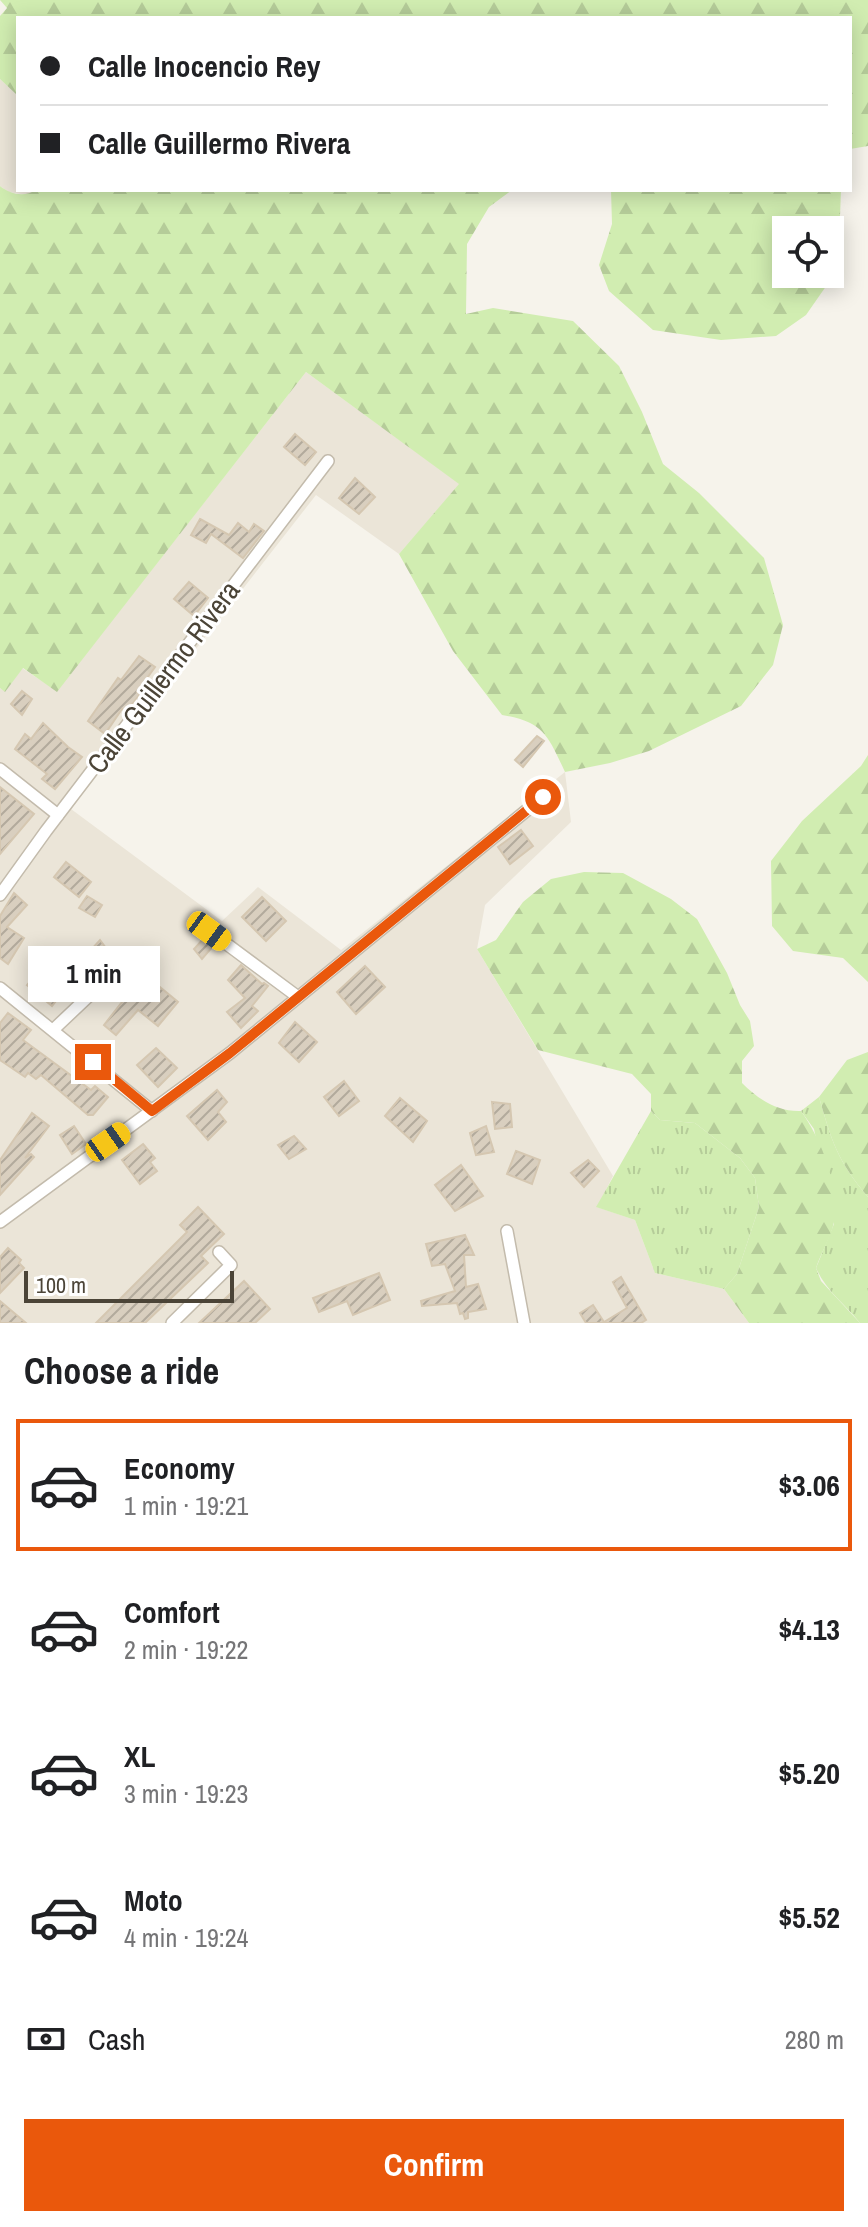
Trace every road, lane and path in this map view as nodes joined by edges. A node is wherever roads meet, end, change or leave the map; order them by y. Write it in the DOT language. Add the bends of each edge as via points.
graph roads {
  1 [pos="328,461"];
  2 [pos="0,769"];
  3 [pos="543,797"];
  4 [pos="58,815"];
  5 [pos="0,895"];
  6 [pos="197,922"];
  7 [pos="129,958"];
  8 [pos="0,988"];
  9 [pos="298,997"];
  10 [pos="54,1029"];
  11 [pos="152,1111"];
  12 [pos="0,1222"];
  13 [pos="507,1231"];
  14 [pos="219,1252"];
  15 [pos="172,1323"];
  16 [pos="524,1323"];
  1 -- 4 [label="street, Calle Guillermo Rivera"];
  2 -- 4 [label="street"];
  3 -- 9 [label="street"];
  4 -- 5 [label="street, Calle Guillermo Rivera"];
  6 -- 9 [label="street"];
  7 -- 10 [label="street"];
  8 -- 10 [label="street"];
  9 -- 11 [label="street"];
  10 -- 11 [label="street"];
  11 -- 12 [label="street"];
  13 -- 16 [label="street"];
  14 -- 15 [label="street" via="231,1265"];
}
